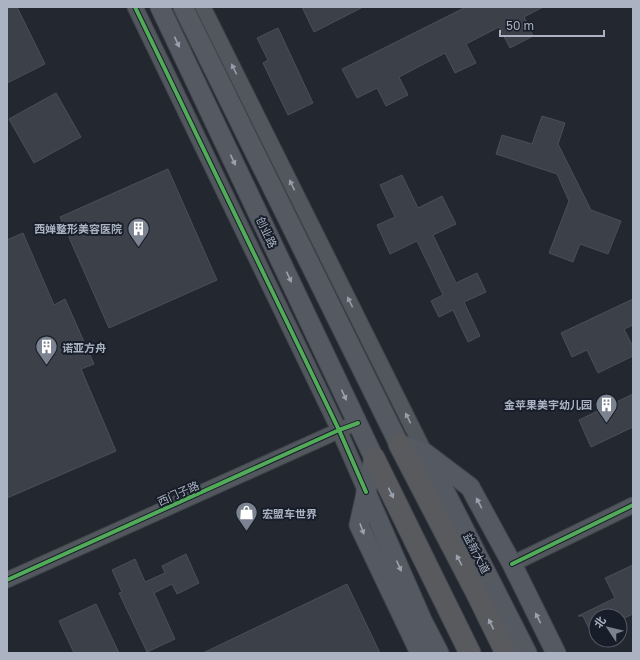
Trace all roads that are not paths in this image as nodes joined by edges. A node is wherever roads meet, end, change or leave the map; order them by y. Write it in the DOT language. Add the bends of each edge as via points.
graph roads {
  1 [pos="135,7"];
  2 [pos="160,7"];
  3 [pos="183,7"];
  4 [pos="203,7"];
  5 [pos="358,423"];
  6 [pos="339,430"];
  7 [pos="398,444"];
  8 [pos="426,453"];
  9 [pos="374,458"];
  10 [pos="366,492"];
  11 [pos="633,505"];
  12 [pos="512,564"];
  13 [pos="7,580"];
  14 [pos="486,591"];
  15 [pos="420,653"];
  16 [pos="439,653"];
  17 [pos="470,653"];
  18 [pos="506,653"];
  19 [pos="527,653"];
  20 [pos="556,653"];
  1 -- 6 [label="street"];
  2 -- 5 [label="main road, 创业路, one-way"];
  3 -- 7 [label="main road"];
  8 -- 4 [label="street, one-way"];
  5 -- 6 [label="street, 西门子路"];
  5 -- 9 [label="main road, 创业路"];
  6 -- 10 [label="street"];
  6 -- 13 [label="street, 西门子路"];
  7 -- 8 [label="main road"];
  14 -- 7 [label="highway, one-way"];
  12 -- 8 [label="main road, one-way" via="470,487"];
  8 -- 14 [label="main road, 益新大道"];
  9 -- 10 [label="main road"];
  9 -- 17 [label="highway, one-way"];
  10 -- 15 [label="main road, one-way" via="359,525"];
  10 -- 16 [label="main road, one-way"];
  11 -- 12 [label="street"];
  20 -- 12 [label="main road, one-way"];
  18 -- 14 [label="highway, one-way"];
  14 -- 19 [label="main road, 益新大道"];
}
